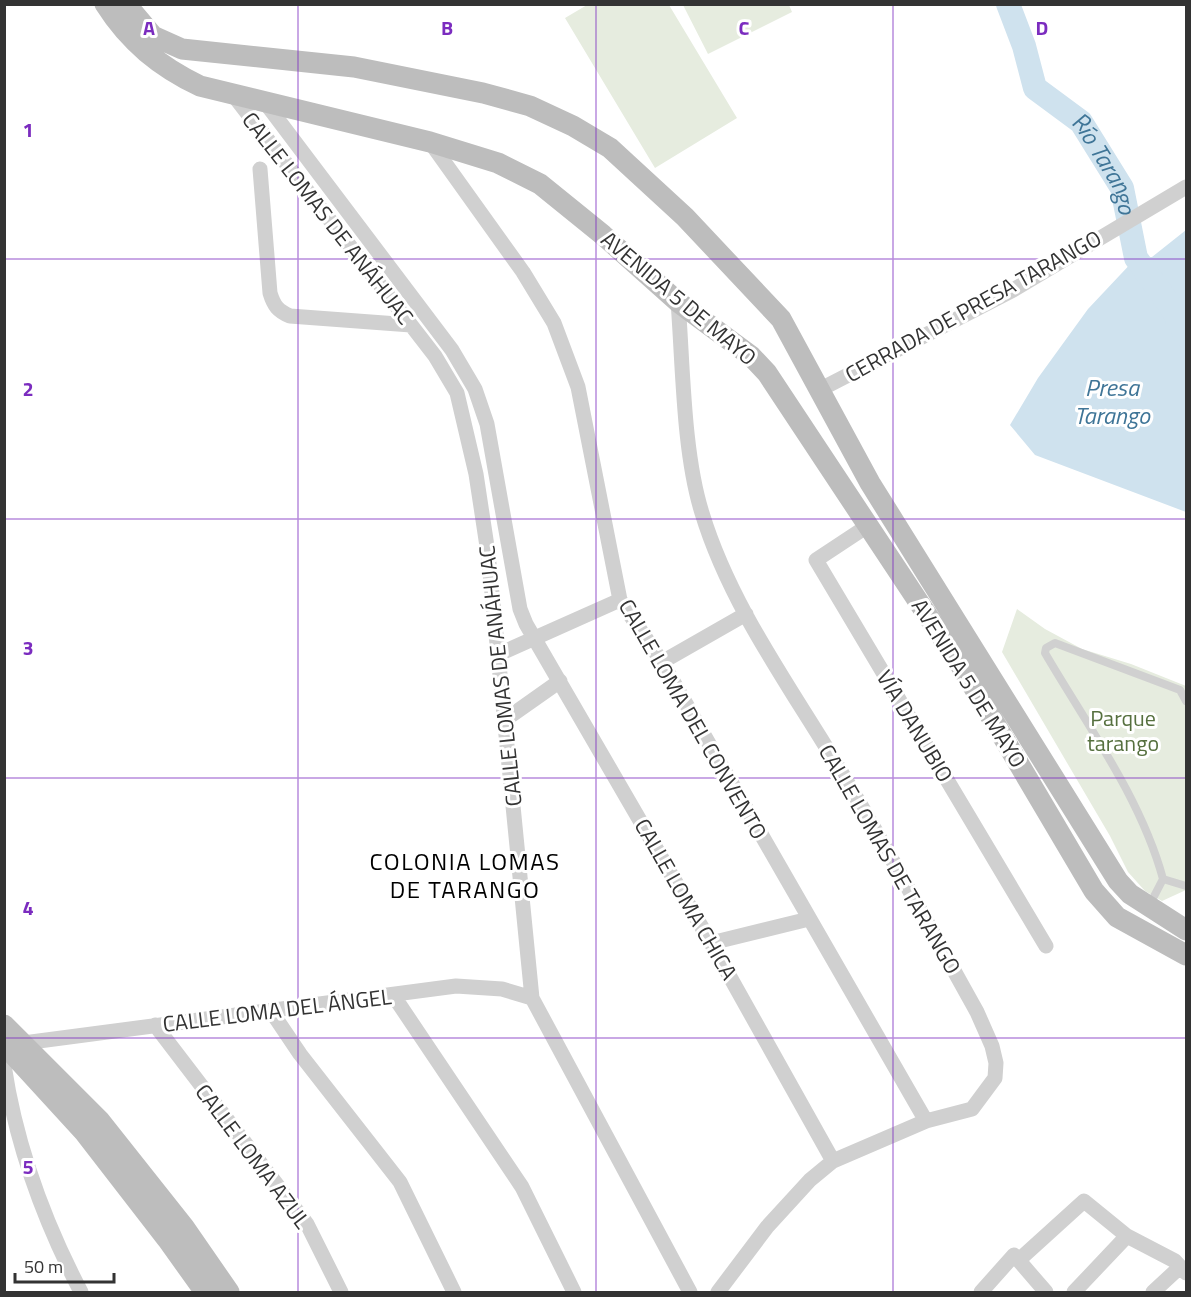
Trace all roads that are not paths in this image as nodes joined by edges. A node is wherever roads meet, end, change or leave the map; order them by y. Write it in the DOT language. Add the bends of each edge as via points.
graph roads {
  1 [pos="105,4"];
  2 [pos="126,4"];
  3 [pos="153,36"];
  4 [pos="234,96"];
  5 [pos="264,101"];
  6 [pos="430,142"];
  7 [pos="260,169"];
  8 [pos="1186,187"];
  9 [pos="678,302"];
  10 [pos="411,325"];
  11 [pos="821,389"];
  12 [pos="869,525"];
  13 [pos="620,600"];
  14 [pos="746,614"];
  15 [pos="535,639"];
  16 [pos="497,654"];
  17 [pos="662,662"];
  18 [pos="560,681"];
  19 [pos="1186,701"];
  20 [pos="506,719"];
  21 [pos="1163,879"];
  22 [pos="1186,886"];
  23 [pos="1149,906"];
  24 [pos="809,920"];
  25 [pos="1186,930"];
  26 [pos="711,943"];
  27 [pos="1046,946"];
  28 [pos="1186,955"];
  29 [pos="393,995"];
  30 [pos="532,998"];
  31 [pos="271,1011"];
  32 [pos="4,1025"];
  33 [pos="154,1025"];
  34 [pos="9,1052"];
  35 [pos="926,1121"];
  36 [pos="833,1161"];
  37 [pos="1127,1236"];
  38 [pos="1017,1258"];
  39 [pos="1183,1270"];
  40 [pos="978,1289"];
  41 [pos="81,1293"];
  42 [pos="205,1293"];
  43 [pos="229,1293"];
  44 [pos="341,1293"];
  45 [pos="454,1293"];
  46 [pos="574,1293"];
  47 [pos="690,1293"];
  48 [pos="718,1293"];
  49 [pos="1046,1293"];
  50 [pos="1074,1293"];
  51 [pos="1153,1293"];
  1 -- 4 [label="main road, AVENIDA 5 DE MAYO" via="133,41 168,71 200,87"];
  2 -- 3 [label="main road, AVENIDA 5 DE MAYO"];
  3 -- 5 [label="main road" via="171,57 189,68"];
  3 -- 11 [label="main road, AVENIDA 5 DE MAYO" via="201,53 354,67 483,93 530,106 573,126 610,148 685,217 757,292 781,320"];
  4 -- 5 [label="main road, AVENIDA 5 DE MAYO"];
  4 -- 10 [label="street, CALLE LOMAS DE ANÁHUAC"];
  5 -- 6 [label="main road, AVENIDA 5 DE MAYO"];
  5 -- 15 [label="street, CALLE LOMAS DE ANÁHUAC" via="452,351 475,388 497,470 520,609"];
  6 -- 9 [label="main road, AVENIDA 5 DE MAYO" via="498,163 540,184"];
  6 -- 13 [label="street, CALLE LOMA DEL CONVENTO" via="523,272 554,323 579,387"];
  7 -- 10 [label="street" via="270,293 280,312"];
  8 -- 11 [label="street, CERRADA DE PRESA TARANGO" via="1013,290"];
  9 -- 12 [label="main road, AVENIDA 5 DE MAYO" via="734,342 767,373"];
  9 -- 14 [label="street, CALLE LOMAS DE TARANGO" via="690,454 700,510 712,545"];
  10 -- 16 [label="street, CALLE LOMAS DE ANÁHUAC" via="457,393 466,425 488,553"];
  11 -- 23 [label="main road, AVENIDA 5 DE MAYO" via="870,483 1118,881"];
  12 -- 27 [label="street, VÍA DANUBIO" via="816,560"];
  12 -- 28 [label="main road, AVENIDA 5 DE MAYO" via="961,666 1094,891 1117,917"];
  13 -- 15 [label="street"];
  13 -- 17 [label="street, CALLE LOMA DEL CONVENTO"];
  14 -- 17 [label="street"];
  14 -- 35 [label="street, CALLE LOMAS DE TARANGO" via="847,781 977,1012 992,1046 995,1078 972,1109"];
  15 -- 16 [label="street"];
  15 -- 18 [label="street, CALLE LOMA CHICA"];
  16 -- 20 [label="street, CALLE LOMAS DE ANÁHUAC"];
  17 -- 24 [label="street, CALLE LOMA DEL CONVENTO"];
  18 -- 20 [label="street"];
  18 -- 26 [label="street, CALLE LOMA CHICA"];
  19 -- 21 [label="lane" via="1180,690 1078,651 1055,643 1046,648 1045,653 1155,849"];
  20 -- 30 [label="street, CALLE LOMAS DE ANÁHUAC"];
  21 -- 22 [label="lane"];
  21 -- 23 [label="lane"];
  23 -- 25 [label="main road, AVENIDA 5 DE MAYO"];
  24 -- 26 [label="street"];
  24 -- 35 [label="street, CALLE LOMA DEL CONVENTO"];
  26 -- 36 [label="street, CALLE LOMA CHICA"];
  29 -- 30 [label="street, CALLE LOMA DEL ÁNGEL" via="456,986 502,989"];
  29 -- 31 [label="street, CALLE LOMA DEL ÁNGEL"];
  29 -- 46 [label="street" via="522,1187"];
  30 -- 47 [label="street, CALLE LOMAS DE ANÁHUAC"];
  31 -- 33 [label="street, CALLE LOMA DEL ÁNGEL"];
  31 -- 45 [label="street" via="400,1182"];
  32 -- 34 [label="main road"];
  33 -- 34 [label="street, CALLE LOMA DEL ÁNGEL"];
  33 -- 44 [label="street, CALLE LOMA AZUL" via="307,1224"];
  34 -- 41 [label="street" via="10,1103 23,1153"];
  34 -- 42 [label="main road" via="85,1132"];
  34 -- 43 [label="main road" via="100,1121 184,1227"];
  35 -- 36 [label="street, CALLE LOMAS DE TARANGO"];
  36 -- 48 [label="street, CALLE LOMAS DE TARANGO" via="766,1227"];
  37 -- 38 [label="street" via="1084,1201"];
  37 -- 39 [label="street" via="1175,1261"];
  37 -- 50 [label="street"];
  38 -- 40 [label="street"];
  38 -- 49 [label="street"];
  39 -- 51 [label="street"];
}
